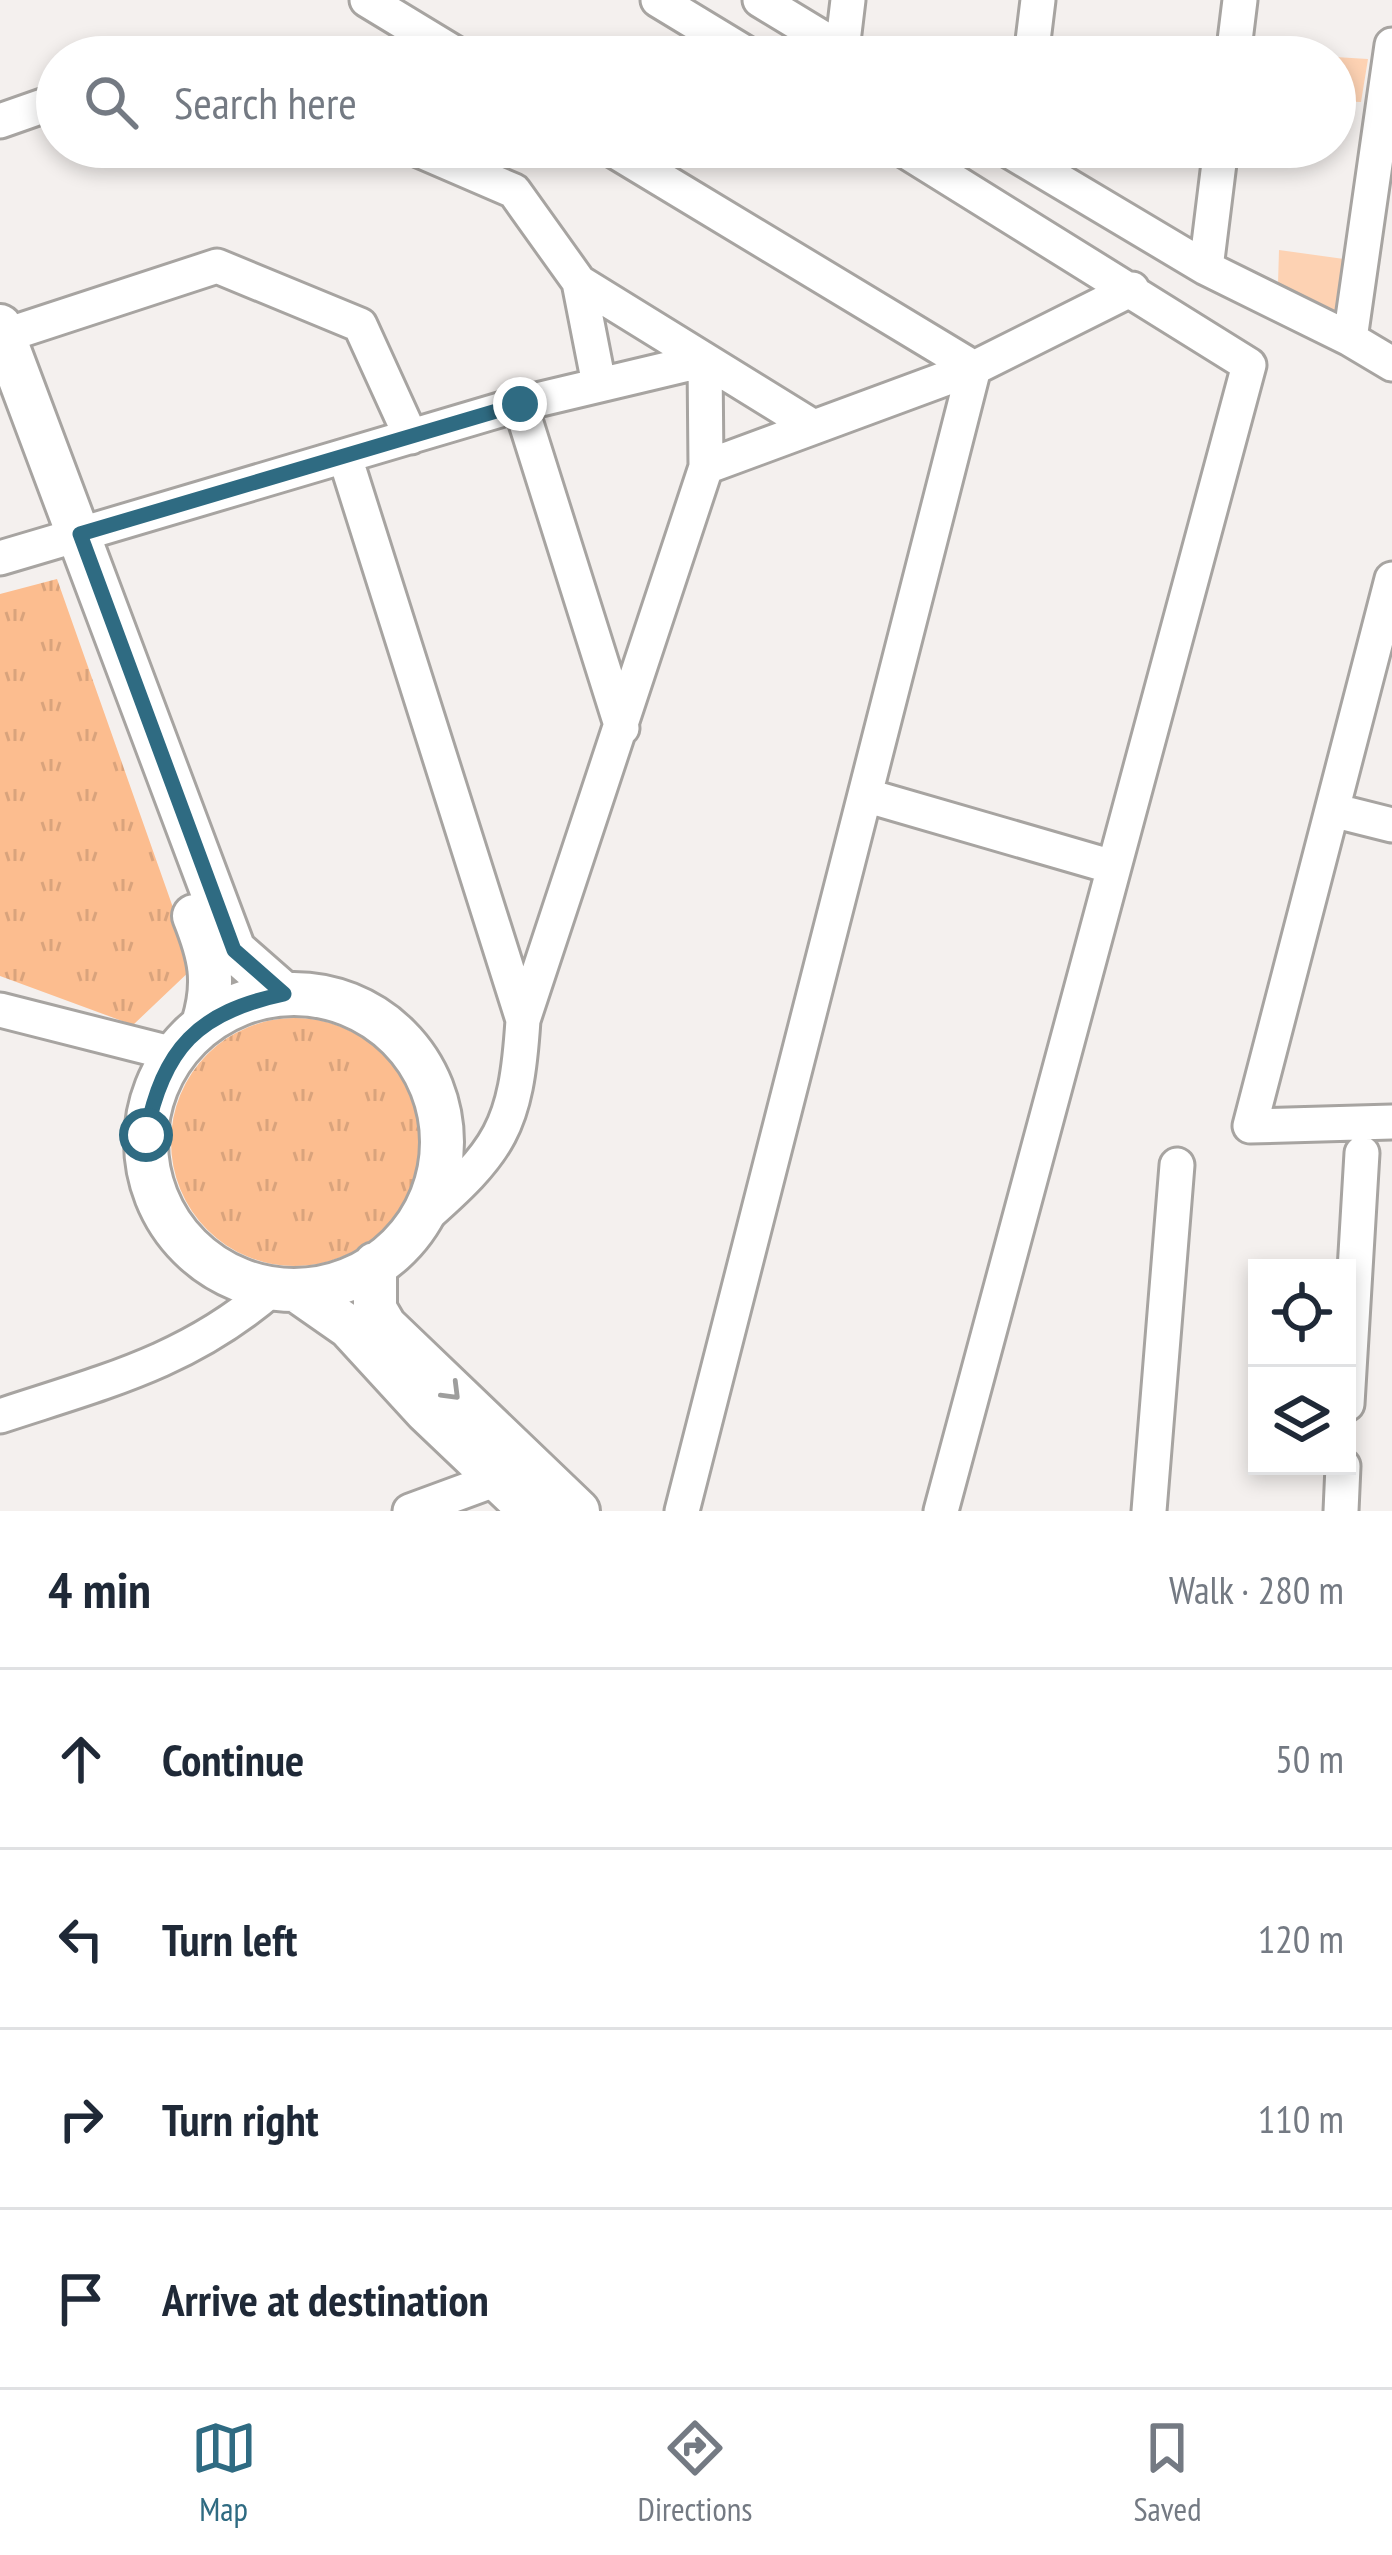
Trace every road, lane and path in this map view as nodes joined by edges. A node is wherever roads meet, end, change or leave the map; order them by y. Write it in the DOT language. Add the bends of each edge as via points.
graph roads {
  1 [pos="367,0"];
  2 [pos="658,0"];
  3 [pos="760,0"];
  4 [pos="848,0"];
  5 [pos="1038,0"];
  6 [pos="1240,0"];
  7 [pos="426,36"];
  8 [pos="717,36"];
  9 [pos="820,36"];
  10 [pos="848,36"];
  11 [pos="1033,36"];
  12 [pos="1236,36"];
  13 [pos="1392,45"];
  14 [pos="36,108"];
  15 [pos="0,121"];
  16 [pos="461,168"];
  17 [pos="643,168"];
  18 [pos="933,168"];
  19 [pos="1043,168"];
  20 [pos="1218,168"];
  21 [pos="1206,268"];
  22 [pos="579,282"];
  23 [pos="1132,289"];
  24 [pos="1,333"];
  25 [pos="1350,339"];
  26 [pos="705,360"];
  27 [pos="1392,364"];
  28 [pos="974,368"];
  29 [pos="599,383"];
  30 [pos="0,399"];
  31 [pos="520,404"];
  32 [pos="812,426"];
  33 [pos="411,437"];
  34 [pos="345,457"];
  35 [pos="706,467"];
  36 [pos="67,539"];
  37 [pos="0,558"];
  38 [pos="1392,579"];
  39 [pos="622,728"];
  40 [pos="868,796"];
  41 [pos="1332,810"];
  42 [pos="1392,825"];
  43 [pos="1113,867"];
  44 [pos="284,994"];
  45 [pos="0,1010"];
  46 [pos="523,1020"];
  47 [pos="189,1039"];
  48 [pos="1392,1122"];
  49 [pos="1362,1153"];
  50 [pos="1177,1165"];
  51 [pos="420,1221"];
  52 [pos="375,1264"];
  53 [pos="284,1290"];
  54 [pos="1349,1367"];
  55 [pos="0,1416"];
  56 [pos="1342,1475"];
  57 [pos="497,1479"];
  58 [pos="410,1511"];
  59 [pos="531,1511"];
  60 [pos="578,1511"];
  61 [pos="682,1511"];
  62 [pos="941,1511"];
  63 [pos="1149,1511"];
  64 [pos="1340,1511"];
  1 -- 7 [label="street"];
  2 -- 8 [label="street"];
  3 -- 9 [label="street"];
  4 -- 10 [label="street"];
  5 -- 11 [label="street"];
  6 -- 12 [label="street"];
  13 -- 25 [label="street"];
  14 -- 15 [label="street"];
  16 -- 22 [label="street" via="514,191"];
  17 -- 28 [label="street"];
  18 -- 23 [label="street"];
  19 -- 21 [label="street"];
  20 -- 21 [label="street"];
  21 -- 25 [label="street"];
  22 -- 26 [label="street"];
  22 -- 29 [label="street"];
  23 -- 28 [label="street"];
  23 -- 43 [label="street" via="1249,365"];
  24 -- 33 [label="street" via="218,266 359,325"];
  24 -- 36 [label="street"];
  25 -- 27 [label="street"];
  26 -- 29 [label="street"];
  26 -- 32 [label="street"];
  26 -- 35 [label="street"];
  28 -- 32 [label="street"];
  28 -- 40 [label="street"];
  29 -- 31 [label="street"];
  30 -- 36 [label="street"];
  31 -- 33 [label="street"];
  31 -- 39 [label="street"];
  32 -- 35 [label="street"];
  33 -- 34 [label="street"];
  34 -- 36 [label="street"];
  34 -- 46 [label="street"];
  35 -- 39 [label="street"];
  36 -- 37 [label="street"];
  36 -- 44 [label="street" via="234,950"];
  36 -- 47 [label="street" via="213,964 212,996"];
  38 -- 41 [label="street"];
  39 -- 46 [label="street"];
  40 -- 43 [label="street"];
  40 -- 61 [label="street"];
  41 -- 42 [label="street"];
  41 -- 48 [label="street" via="1250,1126"];
  43 -- 62 [label="street"];
  44 -- 47 [label="street" via="242,1003"];
  44 -- 51 [label="street" via="331,998 373,1017 409,1047 432,1088 443,1133 439,1179"];
  45 -- 47 [label="street"];
  46 -- 51 [label="street" via="518,1094 483,1166"];
  47 -- 53 [label="street" via="154,1092 149,1178 166,1218 194,1252 230,1276"];
  49 -- 54 [label="street"];
  50 -- 63 [label="street"];
  51 -- 52 [label="street"];
  52 -- 53 [label="street" via="350,1280"];
  52 -- 60 [label="street, one-way" via="375,1309 385,1326"];
  53 -- 55 [label="street" via="166,1358"];
  53 -- 57 [label="street" via="349,1327"];
  56 -- 64 [label="street"];
  57 -- 58 [label="street"];
  57 -- 59 [label="street"];
}
